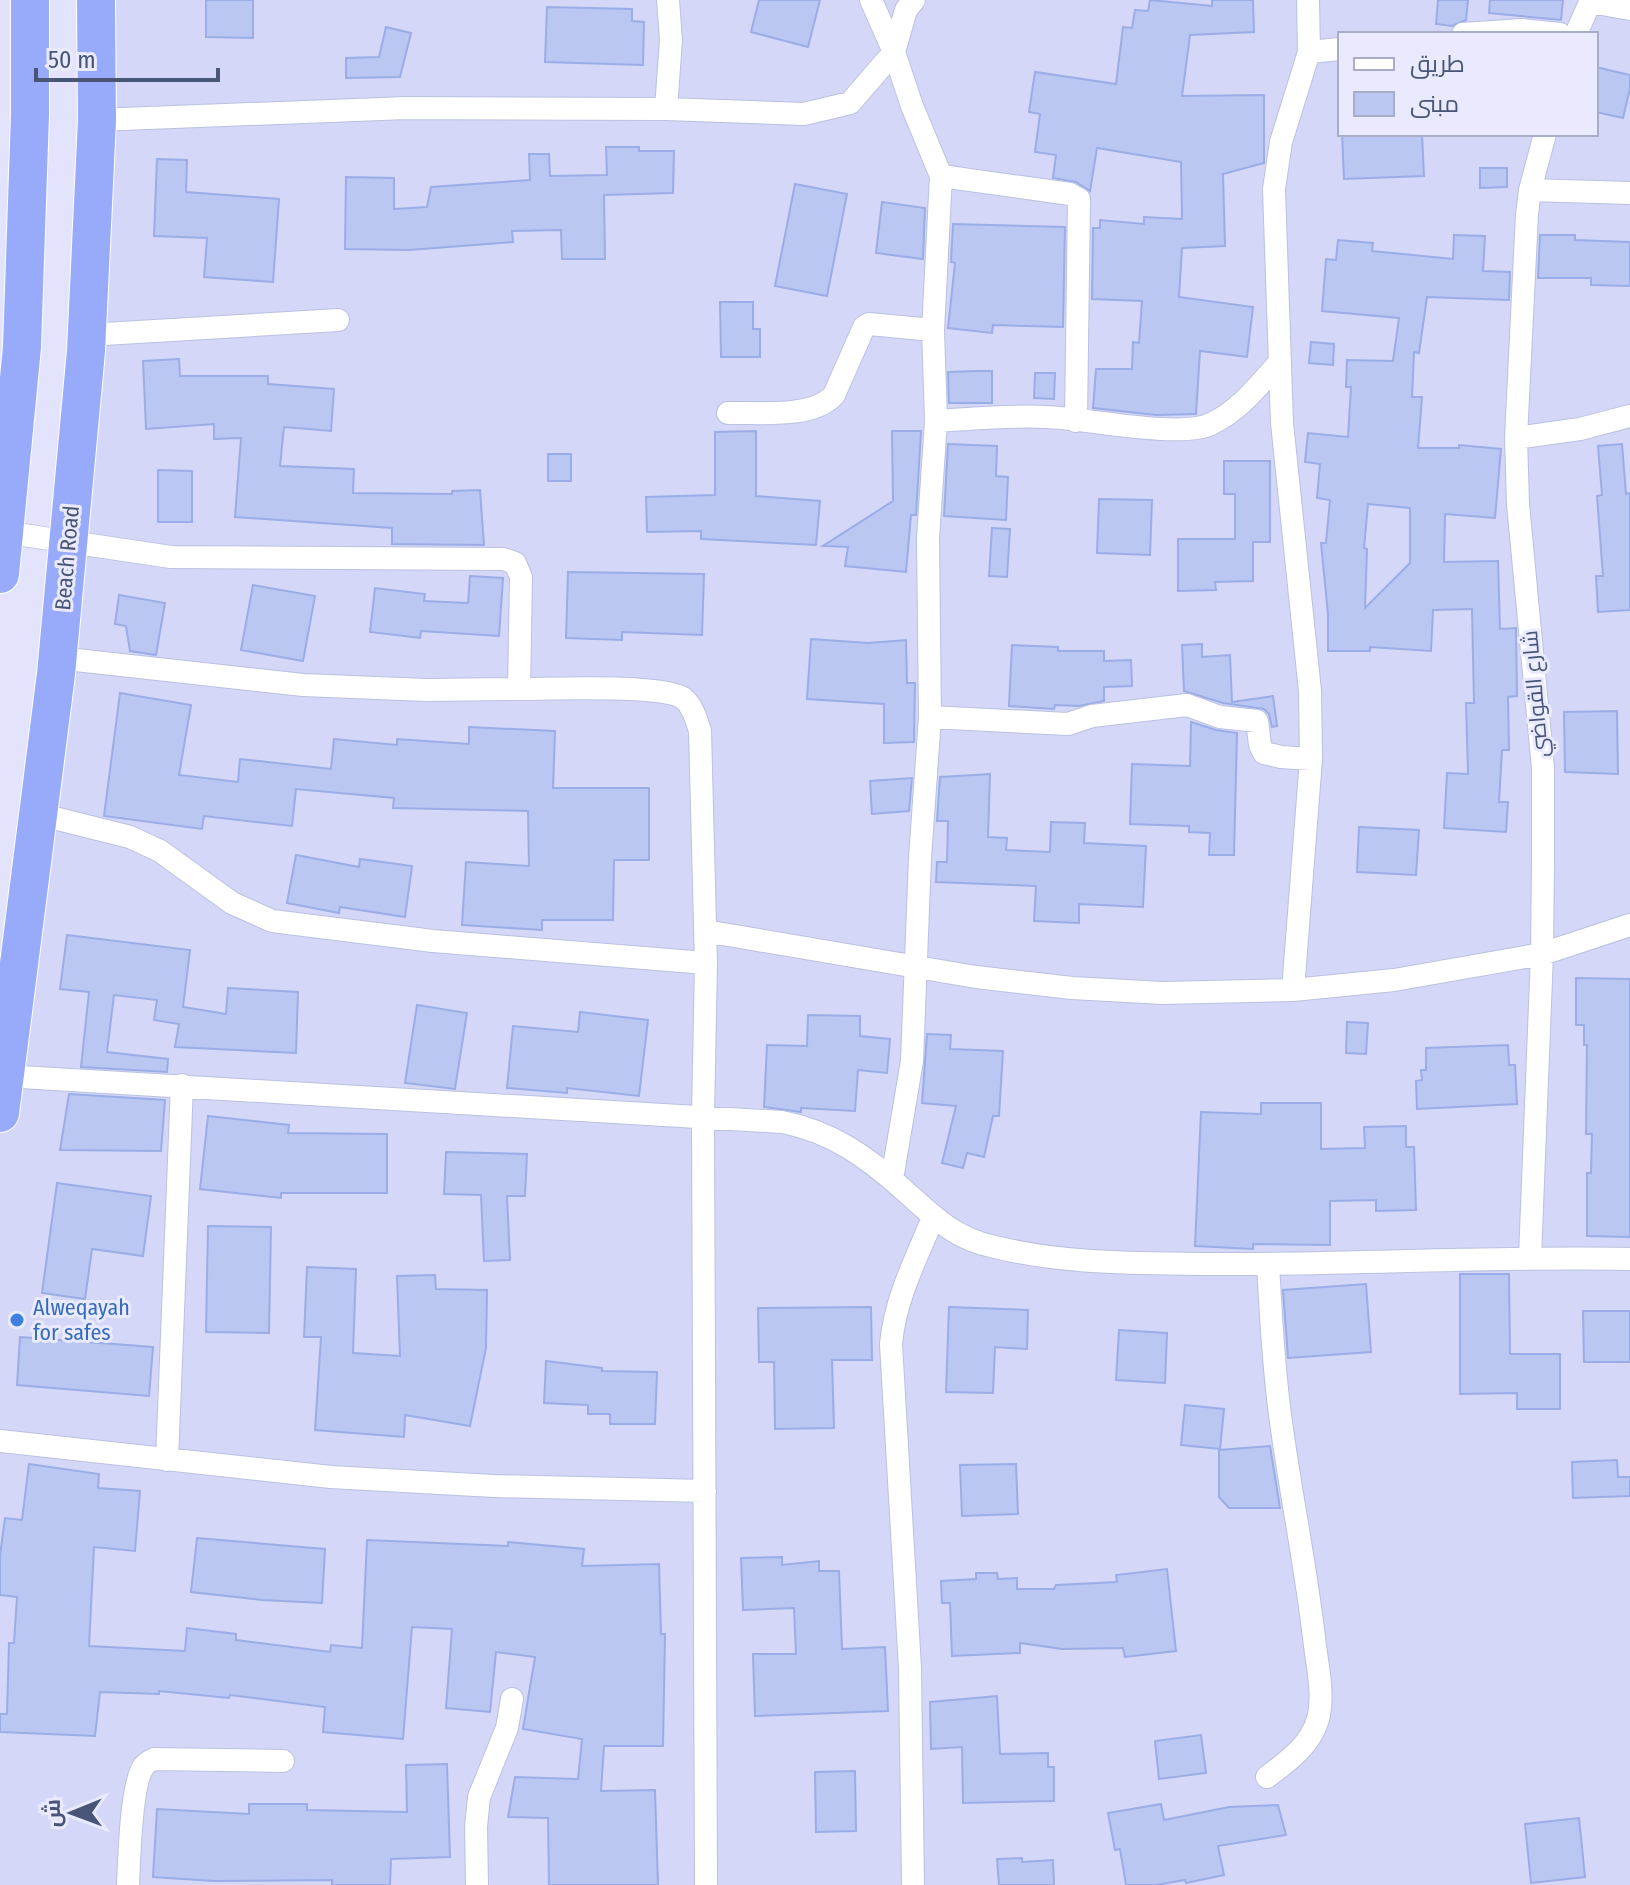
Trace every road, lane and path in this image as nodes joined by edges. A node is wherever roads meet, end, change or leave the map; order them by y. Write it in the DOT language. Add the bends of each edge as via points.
graph roads {
  1 [pos="30,0"];
  2 [pos="96,0"];
  3 [pos="668,0"];
  4 [pos="871,0"];
  5 [pos="914,0"];
  6 [pos="1308,0"];
  7 [pos="1591,1"];
  8 [pos="1630,9"];
  9 [pos="1492,32"];
  10 [pos="1541,32"];
  11 [pos="1577,32"];
  12 [pos="1338,49"];
  13 [pos="894,52"];
  14 [pos="1309,52"];
  15 [pos="666,109"];
  16 [pos="97,120"];
  17 [pos="1544,136"];
  18 [pos="941,176"];
  19 [pos="1530,190"];
  20 [pos="1630,193"];
  21 [pos="338,320"];
  22 [pos="933,330"];
  23 [pos="87,335"];
  24 [pos="1279,363"];
  25 [pos="728,413"];
  26 [pos="1630,416"];
  27 [pos="936,421"];
  28 [pos="1076,421"];
  29 [pos="1516,438"];
  30 [pos="3,532"];
  31 [pos="68,542"];
  32 [pos="0,574"];
  33 [pos="58,658"];
  34 [pos="519,689"];
  35 [pos="930,717"];
  36 [pos="1311,759"];
  37 [pos="38,814"];
  38 [pos="1630,925"];
  39 [pos="705,931"];
  40 [pos="1542,954"];
  41 [pos="706,963"];
  42 [pos="914,965"];
  43 [pos="1293,990"];
  44 [pos="4,1076"];
  45 [pos="182,1085"];
  46 [pos="0,1113"];
  47 [pos="703,1116"];
  48 [pos="892,1179"];
  49 [pos="933,1218"];
  50 [pos="1530,1257"];
  51 [pos="1630,1259"];
  52 [pos="1268,1264"];
  53 [pos="0,1441"];
  54 [pos="167,1460"];
  55 [pos="705,1491"];
  56 [pos="512,1699"];
  57 [pos="283,1761"];
  58 [pos="1267,1777"];
  59 [pos="128,1885"];
  60 [pos="477,1885"];
  61 [pos="706,1885"];
  62 [pos="913,1885"];
  1 -- 30 [label="highway" via="22,347"];
  2 -- 16 [label="highway, Beach Road"];
  3 -- 15 [label="street"];
  4 -- 13 [label="street"];
  5 -- 13 [label="street"];
  6 -- 14 [label="street"];
  7 -- 8 [label="street"];
  7 -- 11 [label="street"];
  9 -- 10 [label="street"];
  12 -- 14 [label="street"];
  13 -- 15 [label="street" via="850,103 804,114"];
  13 -- 18 [label="street"];
  14 -- 24 [label="street" via="1276,162"];
  15 -- 16 [label="street" via="406,108"];
  16 -- 23 [label="highway, Beach Road"];
  17 -- 19 [label="street, شارع القواضي"];
  18 -- 22 [label="street"];
  18 -- 28 [label="street" via="1079,199"];
  19 -- 20 [label="street"];
  19 -- 29 [label="street, شارع القواضي"];
  21 -- 23 [label="street"];
  22 -- 25 [label="street" via="869,324 827,402 811,410"];
  22 -- 27 [label="street"];
  23 -- 31 [label="highway, Beach Road"];
  24 -- 28 [label="street" via="1234,411 1210,425 1166,429"];
  24 -- 36 [label="street" via="1286,480 1306,639"];
  26 -- 29 [label="street"];
  27 -- 28 [label="street"];
  27 -- 35 [label="street" via="928,538"];
  29 -- 40 [label="street, شارع القواضي" via="1543,768"];
  30 -- 31 [label="street"];
  30 -- 32 [label="highway"];
  31 -- 33 [label="highway, Beach Road"];
  31 -- 34 [label="street" via="171,557 510,560 521,577"];
  33 -- 34 [label="street" via="303,685"];
  33 -- 37 [label="highway, Beach Road"];
  34 -- 39 [label="street" via="634,690 678,695 687,701 700,731"];
  35 -- 36 [label="street" via="1068,724 1092,716 1187,705 1220,717 1257,721 1264,753"];
  35 -- 42 [label="street"];
  36 -- 43 [label="street"];
  37 -- 41 [label="street" via="130,837 160,851 232,903 272,921 433,941"];
  37 -- 44 [label="highway, Beach Road"];
  38 -- 40 [label="street"];
  39 -- 41 [label="street"];
  39 -- 42 [label="street"];
  40 -- 43 [label="street" via="1394,980"];
  40 -- 50 [label="street, شارع القواضي"];
  41 -- 47 [label="street"];
  42 -- 43 [label="street" via="1072,988 1163,993"];
  42 -- 48 [label="street" via="912,1061"];
  44 -- 45 [label="street"];
  44 -- 46 [label="highway, Beach Road"];
  45 -- 47 [label="street"];
  45 -- 54 [label="street"];
  47 -- 48 [label="street" via="806,1127 854,1150"];
  47 -- 55 [label="street"];
  48 -- 49 [label="street"];
  49 -- 52 [label="street" via="975,1243 1009,1251 1141,1263"];
  49 -- 62 [label="street" via="902,1291 891,1344 910,1668"];
  50 -- 51 [label="street"];
  50 -- 52 [label="street"];
  52 -- 58 [label="street" via="1272,1349 1312,1614 1319,1716 1300,1750"];
  53 -- 54 [label="street"];
  54 -- 55 [label="street" via="416,1483"];
  55 -- 61 [label="street"];
  56 -- 60 [label="street" via="507,1728 479,1797"];
  57 -- 59 [label="street" via="145,1763 135,1797"];
}
